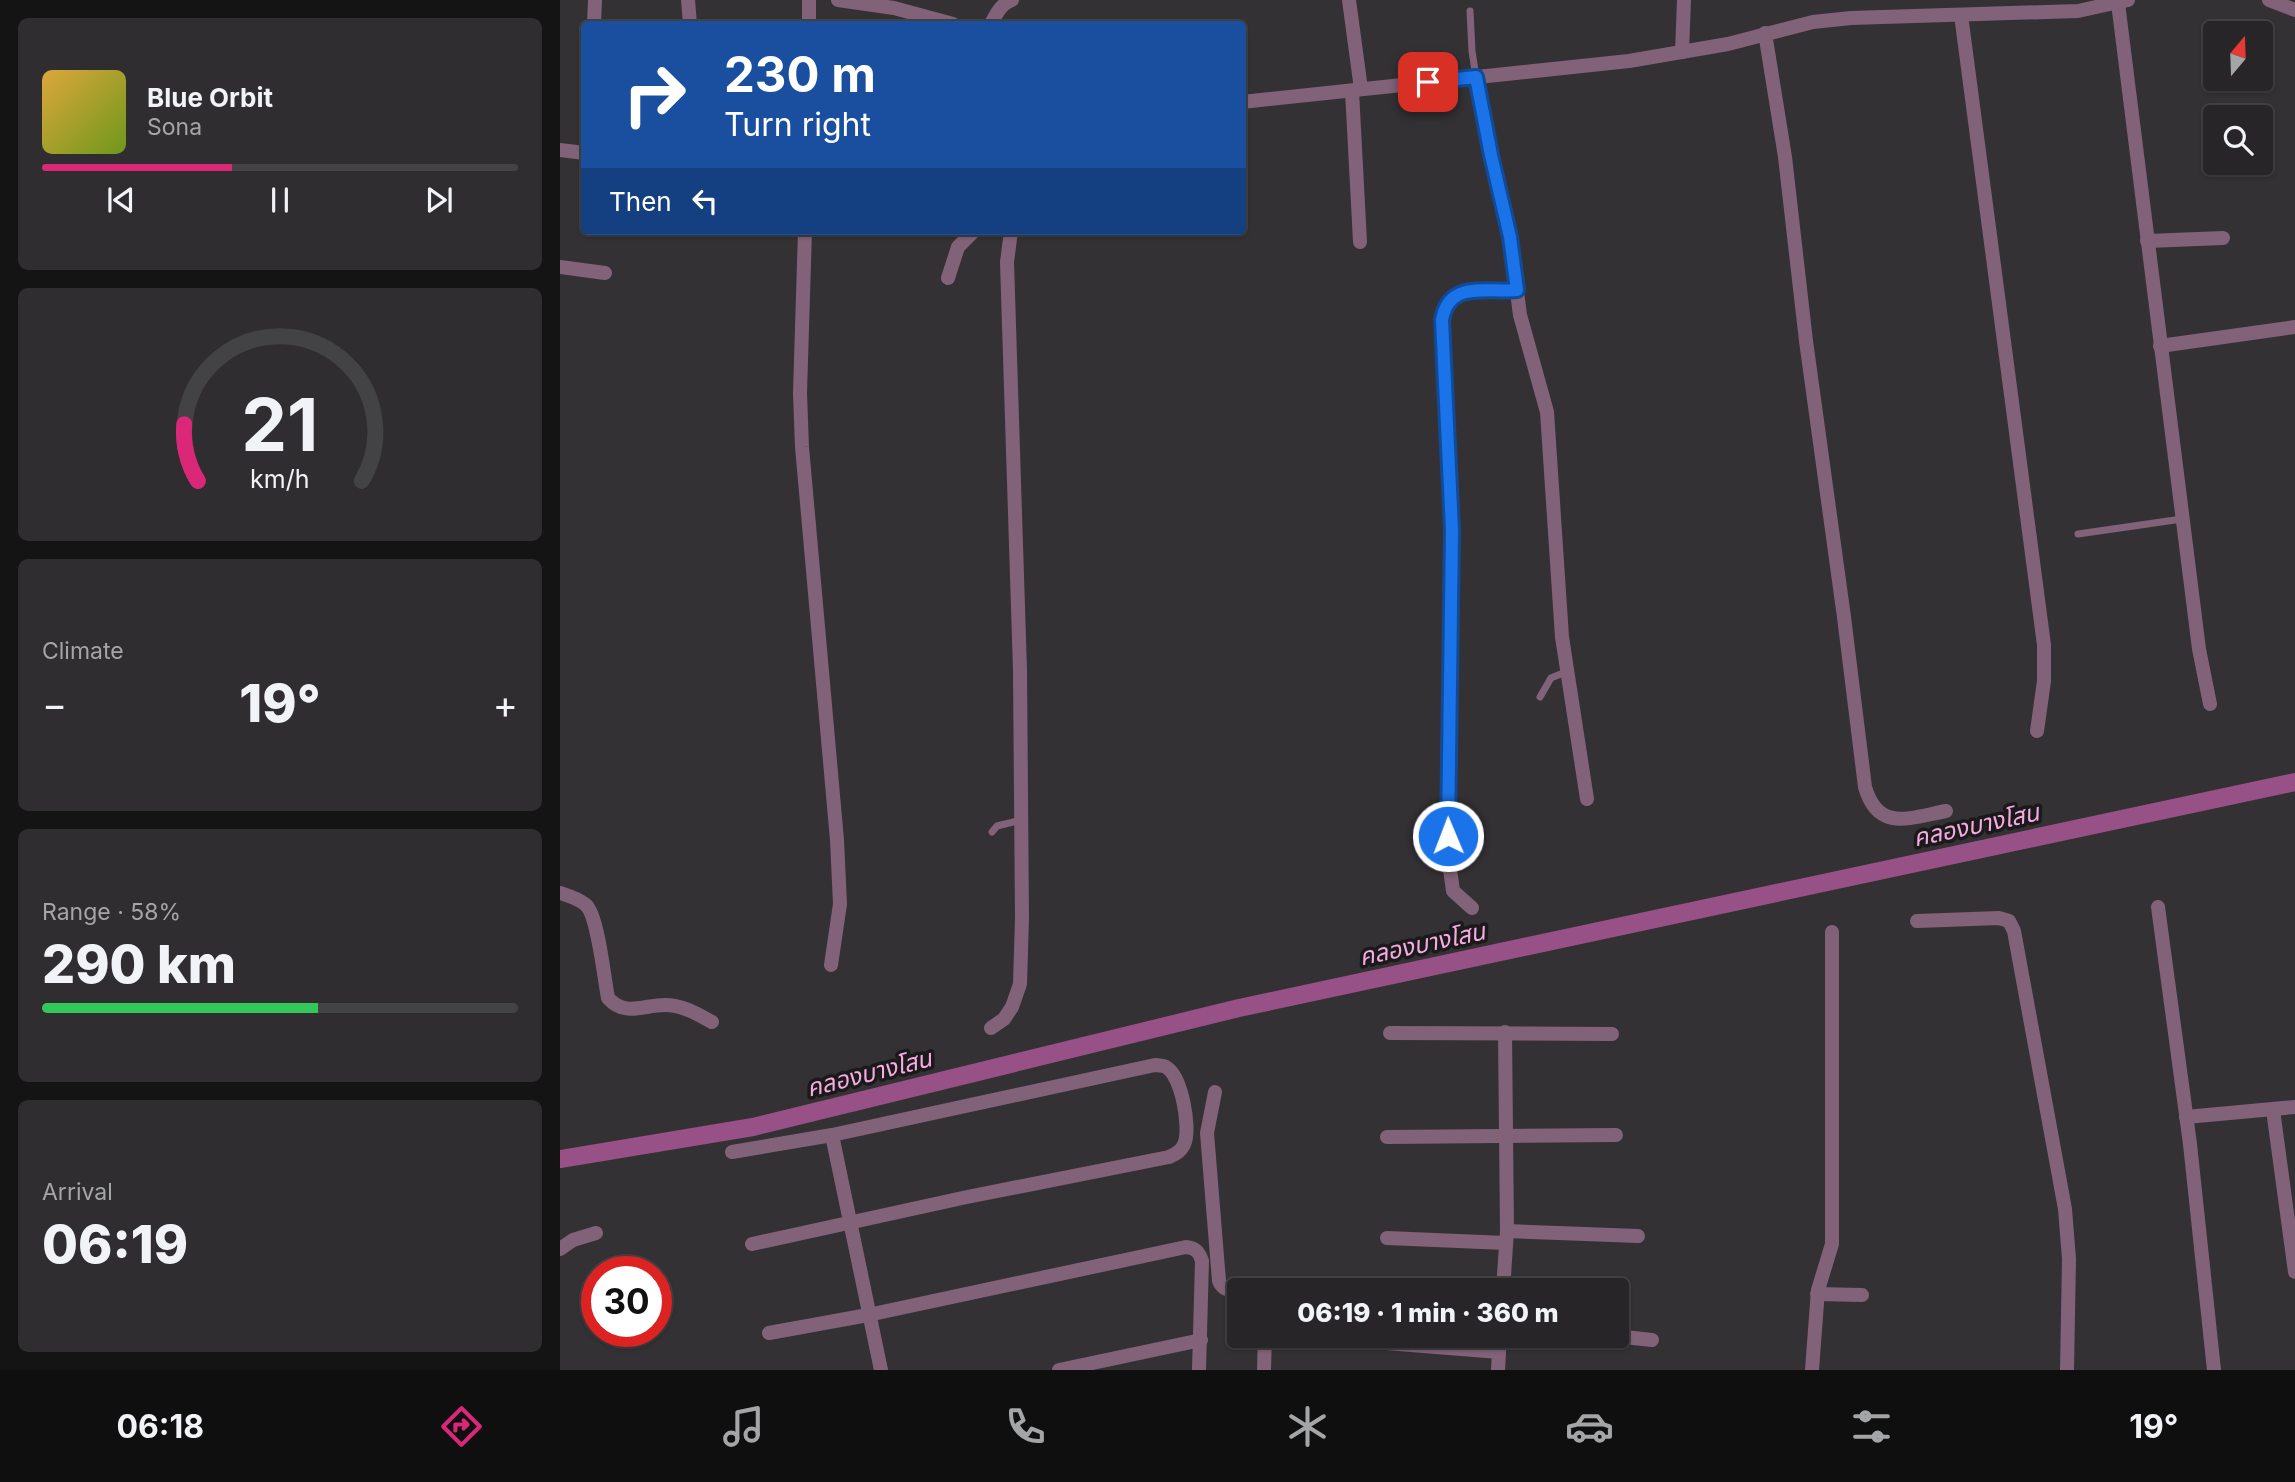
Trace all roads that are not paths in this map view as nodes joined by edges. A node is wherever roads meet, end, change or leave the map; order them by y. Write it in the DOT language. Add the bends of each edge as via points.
graph roads {
  1 [pos="595,0"];
  2 [pos="688,0"];
  3 [pos="809,0"];
  4 [pos="838,0"];
  5 [pos="1012,0"];
  6 [pos="1349,0"];
  7 [pos="1684,0"];
  8 [pos="2269,0"];
  9 [pos="2123,1"];
  10 [pos="2295,10"];
  11 [pos="1470,11"];
  12 [pos="1961,15"];
  13 [pos="594,21"];
  14 [pos="690,21"];
  15 [pos="809,21"];
  16 [pos="942,21"];
  17 [pos="993,21"];
  18 [pos="1765,33"];
  19 [pos="1682,52"];
  20 [pos="1476,77"];
  21 [pos="1356,90"];
  22 [pos="1246,102"];
  23 [pos="560,150"];
  24 [pos="581,153"];
  25 [pos="804,235"];
  26 [pos="970,235"];
  27 [pos="1010,235"];
  28 [pos="2223,237"];
  29 [pos="2147,241"];
  30 [pos="1360,242"];
  31 [pos="560,267"];
  32 [pos="606,273"];
  33 [pos="948,278"];
  34 [pos="1517,290"];
  35 [pos="2295,327"];
  36 [pos="2160,346"];
  37 [pos="2182,519"];
  38 [pos="2078,534"];
  39 [pos="1567,671"];
  40 [pos="1540,697"];
  41 [pos="2210,704"];
  42 [pos="2038,731"];
  43 [pos="1587,799"];
  44 [pos="1946,811"];
  45 [pos="1022,820"];
  46 [pos="992,832"];
  47 [pos="560,893"];
  48 [pos="2158,907"];
  49 [pos="1472,908"];
  50 [pos="1917,921"];
  51 [pos="1832,932"];
  52 [pos="831,965"];
  53 [pos="712,1023"];
  54 [pos="991,1028"];
  55 [pos="1505,1032"];
  56 [pos="1390,1033"];
  57 [pos="1612,1034"];
  58 [pos="1215,1092"];
  59 [pos="2295,1107"];
  60 [pos="2273,1110"];
  61 [pos="2186,1117"];
  62 [pos="832,1135"];
  63 [pos="1616,1135"];
  64 [pos="1506,1136"];
  65 [pos="1387,1137"];
  66 [pos="732,1152"];
  67 [pos="850,1224"];
  68 [pos="597,1233"];
  69 [pos="1638,1236"];
  70 [pos="1506,1237"];
  71 [pos="1387,1238"];
  72 [pos="752,1244"];
  73 [pos="560,1249"];
  74 [pos="2295,1272"];
  75 [pos="1504,1278"];
  76 [pos="1227,1289"];
  77 [pos="1817,1294"];
  78 [pos="1862,1295"];
  79 [pos="868,1315"];
  80 [pos="769,1333"];
  81 [pos="1629,1338"];
  82 [pos="1201,1340"];
  83 [pos="1651,1340"];
  84 [pos="1265,1348"];
  85 [pos="1449,1348"];
  86 [pos="1499,1348"];
  87 [pos="1499,1352"];
  88 [pos="881,1370"];
  89 [pos="1059,1370"];
  90 [pos="1199,1370"];
  91 [pos="1264,1370"];
  92 [pos="1498,1370"];
  93 [pos="1812,1370"];
  94 [pos="2067,1370"];
  95 [pos="2214,1370"];
  1 -- 13 [label="street"];
  2 -- 14 [label="street"];
  3 -- 15 [label="street"];
  4 -- 16 [label="street"];
  5 -- 17 [label="street"];
  6 -- 21 [label="street"];
  7 -- 19 [label="street"];
  8 -- 10 [label="street"];
  9 -- 12 [label="street" via="2078,11"];
  9 -- 29 [label="street"];
  11 -- 20 [label="lane"];
  12 -- 18 [label="street" via="1851,18"];
  12 -- 42 [label="street" via="2044,645"];
  18 -- 19 [label="street"];
  18 -- 44 [label="street" via="1785,157 1865,787 1870,802 1886,817"];
  19 -- 20 [label="street"];
  20 -- 21 [label="street"];
  20 -- 34 [label="street"];
  21 -- 22 [label="street"];
  21 -- 30 [label="street"];
  23 -- 24 [label="street"];
  25 -- 52 [label="street" via="800,393 840,904"];
  26 -- 33 [label="street" via="958,247"];
  27 -- 45 [label="street" via="1009,389 1016,497"];
  28 -- 29 [label="street"];
  29 -- 36 [label="street"];
  31 -- 32 [label="street"];
  34 -- 39 [label="street" via="1522,326 1547,412"];
  34 -- 49 [label="street" via="1461,292 1451,297 1442,320 1452,530 1449,862 1453,891"];
  35 -- 36 [label="street"];
  36 -- 37 [label="street"];
  37 -- 38 [label="lane"];
  37 -- 41 [label="street"];
  39 -- 40 [label="lane" via="1551,678"];
  39 -- 43 [label="street"];
  45 -- 46 [label="lane" via="997,826"];
  45 -- 54 [label="street" via="1020,984 1012,1007"];
  47 -- 53 [label="street" via="588,907 594,919 608,998 614,1005 624,1010 665,1005 684,1008"];
  48 -- 61 [label="street"];
  50 -- 94 [label="street" via="1999,918 2009,922 2014,931 2065,1209"];
  51 -- 77 [label="street" via="1832,1244"];
  55 -- 56 [label="street"];
  55 -- 57 [label="street"];
  55 -- 64 [label="street"];
  58 -- 76 [label="street" via="1207,1133 1219,1281"];
  59 -- 60 [label="street"];
  60 -- 61 [label="street"];
  60 -- 74 [label="street"];
  61 -- 95 [label="street"];
  62 -- 66 [label="street"];
  62 -- 67 [label="street"];
  62 -- 67 [label="street" via="1155,1065 1173,1074 1184,1100 1185,1143 1169,1157"];
  63 -- 64 [label="street"];
  64 -- 65 [label="street"];
  64 -- 70 [label="street"];
  67 -- 72 [label="street"];
  67 -- 79 [label="street"];
  68 -- 73 [label="street"];
  69 -- 70 [label="street"];
  70 -- 71 [label="street"];
  70 -- 75 [label="street"];
  77 -- 78 [label="street"];
  77 -- 93 [label="street"];
  79 -- 80 [label="street"];
  79 -- 82 [label="street" via="1186,1247 1199,1253 1202,1261"];
  79 -- 88 [label="street"];
  81 -- 83 [label="street"];
  82 -- 89 [label="street"];
  82 -- 90 [label="street"];
  84 -- 91 [label="street"];
  85 -- 87 [label="street"];
  86 -- 87 [label="street"];
  87 -- 92 [label="street"];
}
